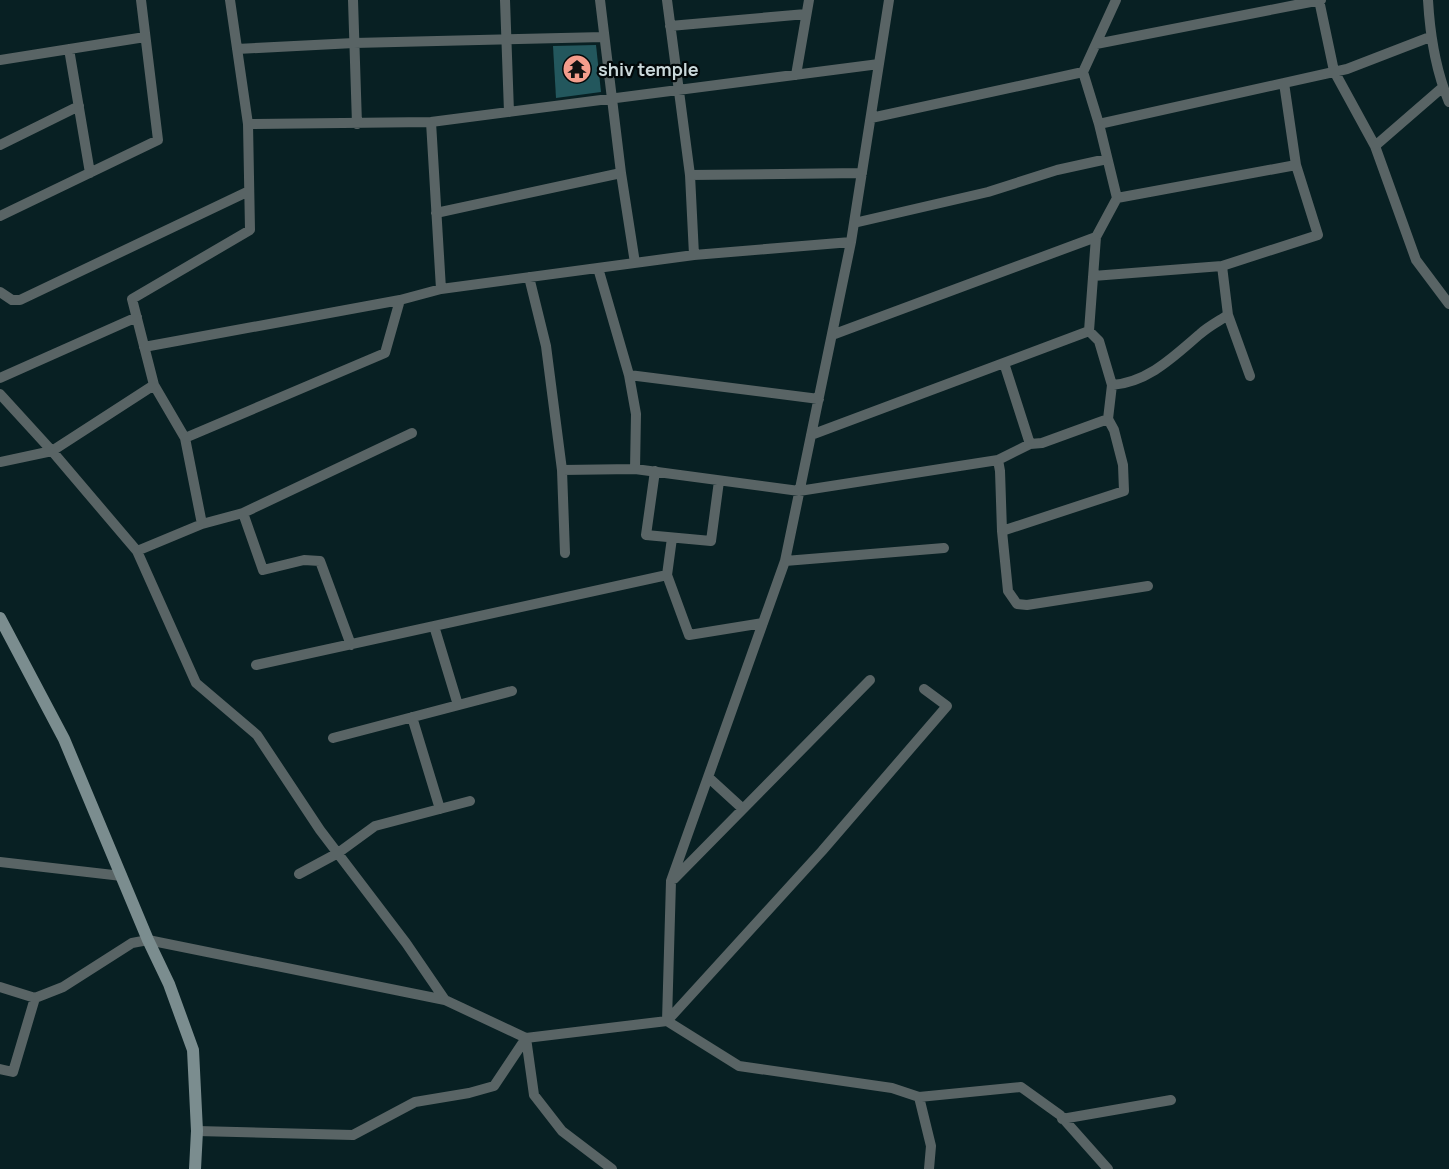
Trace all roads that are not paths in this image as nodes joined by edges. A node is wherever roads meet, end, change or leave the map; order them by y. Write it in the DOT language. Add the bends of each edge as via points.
graph roads {
  1 [pos="141,0"];
  2 [pos="230,0"];
  3 [pos="353,0"];
  4 [pos="505,0"];
  5 [pos="600,0"];
  6 [pos="668,0"];
  7 [pos="808,0"];
  8 [pos="889,0"];
  9 [pos="1108,0"];
  10 [pos="1116,0"];
  11 [pos="1320,0"];
  12 [pos="1428,0"];
  13 [pos="806,15"];
  14 [pos="670,26"];
  15 [pos="145,37"];
  16 [pos="604,37"];
  17 [pos="1430,37"];
  18 [pos="507,40"];
  19 [pos="354,43"];
  20 [pos="1096,44"];
  21 [pos="69,49"];
  22 [pos="237,49"];
  23 [pos="0,60"];
  24 [pos="879,64"];
  25 [pos="1083,72"];
  26 [pos="1334,72"];
  27 [pos="796,75"];
  28 [pos="1284,83"];
  29 [pos="1443,87"];
  30 [pos="679,90"];
  31 [pos="613,99"];
  32 [pos="1449,102"];
  33 [pos="78,105"];
  34 [pos="509,112"];
  35 [pos="871,118"];
  36 [pos="431,122"];
  37 [pos="1099,123"];
  38 [pos="248,124"];
  39 [pos="357,124"];
  40 [pos="0,145"];
  41 [pos="1375,146"];
  42 [pos="1107,159"];
  43 [pos="1296,165"];
  44 [pos="90,173"];
  45 [pos="621,173"];
  46 [pos="862,173"];
  47 [pos="690,175"];
  48 [pos="249,191"];
  49 [pos="1117,198"];
  50 [pos="436,213"];
  51 [pos="0,216"];
  52 [pos="854,223"];
  53 [pos="1096,237"];
  54 [pos="851,242"];
  55 [pos="694,255"];
  56 [pos="635,263"];
  57 [pos="1222,266"];
  58 [pos="598,268"];
  59 [pos="1093,276"];
  60 [pos="529,277"];
  61 [pos="441,289"];
  62 [pos="0,292"];
  63 [pos="400,300"];
  64 [pos="1449,304"];
  65 [pos="1228,315"];
  66 [pos="137,317"];
  67 [pos="1089,331"];
  68 [pos="832,334"];
  69 [pos="144,347"];
  70 [pos="1004,363"];
  71 [pos="629,375"];
  72 [pos="1250,376"];
  73 [pos="0,378"];
  74 [pos="154,385"];
  75 [pos="1113,385"];
  76 [pos="0,394"];
  77 [pos="819,399"];
  78 [pos="1108,419"];
  79 [pos="411,433"];
  80 [pos="811,435"];
  81 [pos="185,438"];
  82 [pos="1030,444"];
  83 [pos="52,451"];
  84 [pos="998,460"];
  85 [pos="0,462"];
  86 [pos="635,469"];
  87 [pos="562,470"];
  88 [pos="655,471"];
  89 [pos="719,481"];
  90 [pos="799,491"];
  91 [pos="243,513"];
  92 [pos="202,525"];
  93 [pos="1002,531"];
  94 [pos="672,538"];
  95 [pos="944,548"];
  96 [pos="137,551"];
  97 [pos="565,553"];
  98 [pos="785,561"];
  99 [pos="667,575"];
  100 [pos="1148,586"];
  101 [pos="0,618"];
  102 [pos="763,623"];
  103 [pos="434,626"];
  104 [pos="351,645"];
  105 [pos="256,665"];
  106 [pos="870,680"];
  107 [pos="924,689"];
  108 [pos="512,691"];
  109 [pos="458,705"];
  110 [pos="412,717"];
  111 [pos="333,738"];
  112 [pos="708,777"];
  113 [pos="470,801"];
  114 [pos="440,809"];
  115 [pos="743,809"];
  116 [pos="338,853"];
  117 [pos="0,862"];
  118 [pos="299,874"];
  119 [pos="122,876"];
  120 [pos="671,882"];
  121 [pos="148,940"];
  122 [pos="0,987"];
  123 [pos="34,998"];
  124 [pos="445,1000"];
  125 [pos="667,1021"];
  126 [pos="526,1038"];
  127 [pos="0,1069"];
  128 [pos="919,1097"];
  129 [pos="1171,1100"];
  130 [pos="1062,1119"];
  131 [pos="197,1131"];
  132 [pos="599,1165"];
  133 [pos="195,1169"];
  134 [pos="612,1169"];
  135 [pos="929,1169"];
  136 [pos="1108,1169"];
  1 -- 15 [label="street"];
  2 -- 22 [label="street"];
  3 -- 19 [label="street"];
  4 -- 18 [label="street"];
  5 -- 16 [label="street"];
  6 -- 14 [label="street"];
  7 -- 13 [label="street"];
  8 -- 24 [label="street"];
  9 -- 10 [label="street"];
  10 -- 20 [label="street"];
  11 -- 20 [label="street"];
  11 -- 26 [label="street"];
  12 -- 17 [label="street"];
  13 -- 14 [label="street"];
  13 -- 27 [label="street"];
  14 -- 30 [label="street"];
  15 -- 21 [label="street"];
  15 -- 44 [label="street" via="158,141"];
  16 -- 18 [label="street"];
  16 -- 31 [label="street"];
  17 -- 26 [label="street"];
  17 -- 29 [label="street"];
  18 -- 19 [label="street"];
  18 -- 34 [label="street"];
  19 -- 22 [label="street"];
  19 -- 39 [label="street"];
  20 -- 25 [label="street"];
  21 -- 23 [label="street"];
  21 -- 33 [label="street"];
  22 -- 38 [label="street"];
  24 -- 27 [label="street"];
  24 -- 35 [label="street"];
  25 -- 35 [label="street"];
  25 -- 37 [label="street"];
  26 -- 28 [label="street"];
  26 -- 41 [label="street"];
  27 -- 30 [label="street"];
  28 -- 37 [label="street"];
  28 -- 43 [label="street"];
  29 -- 32 [label="street"];
  29 -- 41 [label="street"];
  30 -- 31 [label="street"];
  30 -- 47 [label="street"];
  31 -- 34 [label="street"];
  31 -- 45 [label="street"];
  33 -- 40 [label="street"];
  33 -- 44 [label="street"];
  34 -- 36 [label="street"];
  35 -- 46 [label="street"];
  36 -- 39 [label="street"];
  36 -- 50 [label="street"];
  37 -- 42 [label="street"];
  38 -- 39 [label="street"];
  38 -- 48 [label="street"];
  41 -- 64 [label="street" via="1416,260"];
  42 -- 49 [label="street"];
  42 -- 52 [label="street"];
  43 -- 49 [label="street"];
  43 -- 57 [label="street" via="1318,235"];
  44 -- 51 [label="street"];
  45 -- 50 [label="street"];
  45 -- 56 [label="street"];
  46 -- 47 [label="street"];
  46 -- 52 [label="street"];
  47 -- 55 [label="street"];
  48 -- 62 [label="street" via="20,300"];
  48 -- 66 [label="street" via="250,230 132,299"];
  49 -- 53 [label="street"];
  50 -- 61 [label="street"];
  52 -- 54 [label="street"];
  53 -- 59 [label="street"];
  53 -- 68 [label="street"];
  54 -- 55 [label="street"];
  54 -- 68 [label="street"];
  55 -- 56 [label="street"];
  56 -- 58 [label="street"];
  57 -- 59 [label="street"];
  57 -- 65 [label="street"];
  58 -- 60 [label="street"];
  58 -- 71 [label="street"];
  59 -- 67 [label="street"];
  60 -- 61 [label="street"];
  60 -- 87 [label="street" via="546,346"];
  61 -- 63 [label="street"];
  63 -- 69 [label="street"];
  63 -- 81 [label="street" via="385,354"];
  65 -- 72 [label="street"];
  65 -- 75 [label="street" via="1162,367"];
  66 -- 69 [label="street"];
  66 -- 73 [label="street"];
  67 -- 70 [label="street"];
  67 -- 75 [label="street" via="1099,341"];
  68 -- 77 [label="street"];
  69 -- 74 [label="street"];
  70 -- 80 [label="street"];
  70 -- 82 [label="street"];
  71 -- 77 [label="street"];
  71 -- 86 [label="street" via="636,414"];
  74 -- 81 [label="street"];
  74 -- 83 [label="street"];
  75 -- 78 [label="street"];
  76 -- 83 [label="street"];
  77 -- 80 [label="street"];
  78 -- 82 [label="street"];
  78 -- 93 [label="street" via="1123,465 1125,491"];
  79 -- 91 [label="street"];
  80 -- 90 [label="street"];
  81 -- 92 [label="street"];
  82 -- 84 [label="street"];
  83 -- 85 [label="street"];
  83 -- 96 [label="street"];
  84 -- 90 [label="street"];
  84 -- 93 [label="street"];
  86 -- 87 [label="street"];
  86 -- 88 [label="street"];
  87 -- 97 [label="street"];
  88 -- 89 [label="street"];
  88 -- 94 [label="street" via="646,535"];
  89 -- 90 [label="street"];
  89 -- 94 [label="street" via="711,542"];
  90 -- 98 [label="street"];
  91 -- 92 [label="street"];
  91 -- 104 [label="street" via="263,570 304,560 320,561"];
  92 -- 96 [label="street"];
  93 -- 100 [label="street" via="1008,591 1017,604"];
  94 -- 99 [label="street"];
  95 -- 98 [label="street"];
  96 -- 116 [label="street" via="196,683 257,735"];
  98 -- 102 [label="street"];
  99 -- 102 [label="street" via="688,635"];
  99 -- 103 [label="street"];
  101 -- 119 [label="street" via="64,739"];
  102 -- 112 [label="street"];
  103 -- 104 [label="street"];
  103 -- 109 [label="street"];
  104 -- 105 [label="street"];
  106 -- 115 [label="street"];
  107 -- 125 [label="street" via="947,706"];
  108 -- 109 [label="street"];
  109 -- 110 [label="street"];
  110 -- 111 [label="street"];
  110 -- 114 [label="street"];
  112 -- 115 [label="street"];
  112 -- 120 [label="street"];
  113 -- 114 [label="street"];
  114 -- 116 [label="street" via="375,826"];
  115 -- 120 [label="street"];
  116 -- 118 [label="street"];
  116 -- 124 [label="street"];
  117 -- 119 [label="street"];
  119 -- 121 [label="street"];
  120 -- 125 [label="street"];
  121 -- 123 [label="street" via="132,943 63,987"];
  121 -- 124 [label="street"];
  121 -- 131 [label="street" via="193,1050"];
  122 -- 123 [label="street"];
  123 -- 127 [label="street" via="13,1072"];
  124 -- 126 [label="street"];
  125 -- 126 [label="street"];
  125 -- 128 [label="street" via="739,1066 892,1088"];
  126 -- 131 [label="street" via="494,1086 416,1102 353,1135"];
  126 -- 132 [label="street" via="534,1095 562,1131"];
  128 -- 130 [label="street" via="1021,1087"];
  128 -- 135 [label="street" via="931,1146"];
  129 -- 130 [label="street"];
  130 -- 136 [label="street"];
  131 -- 133 [label="street"];
  132 -- 134 [label="street"];
}
